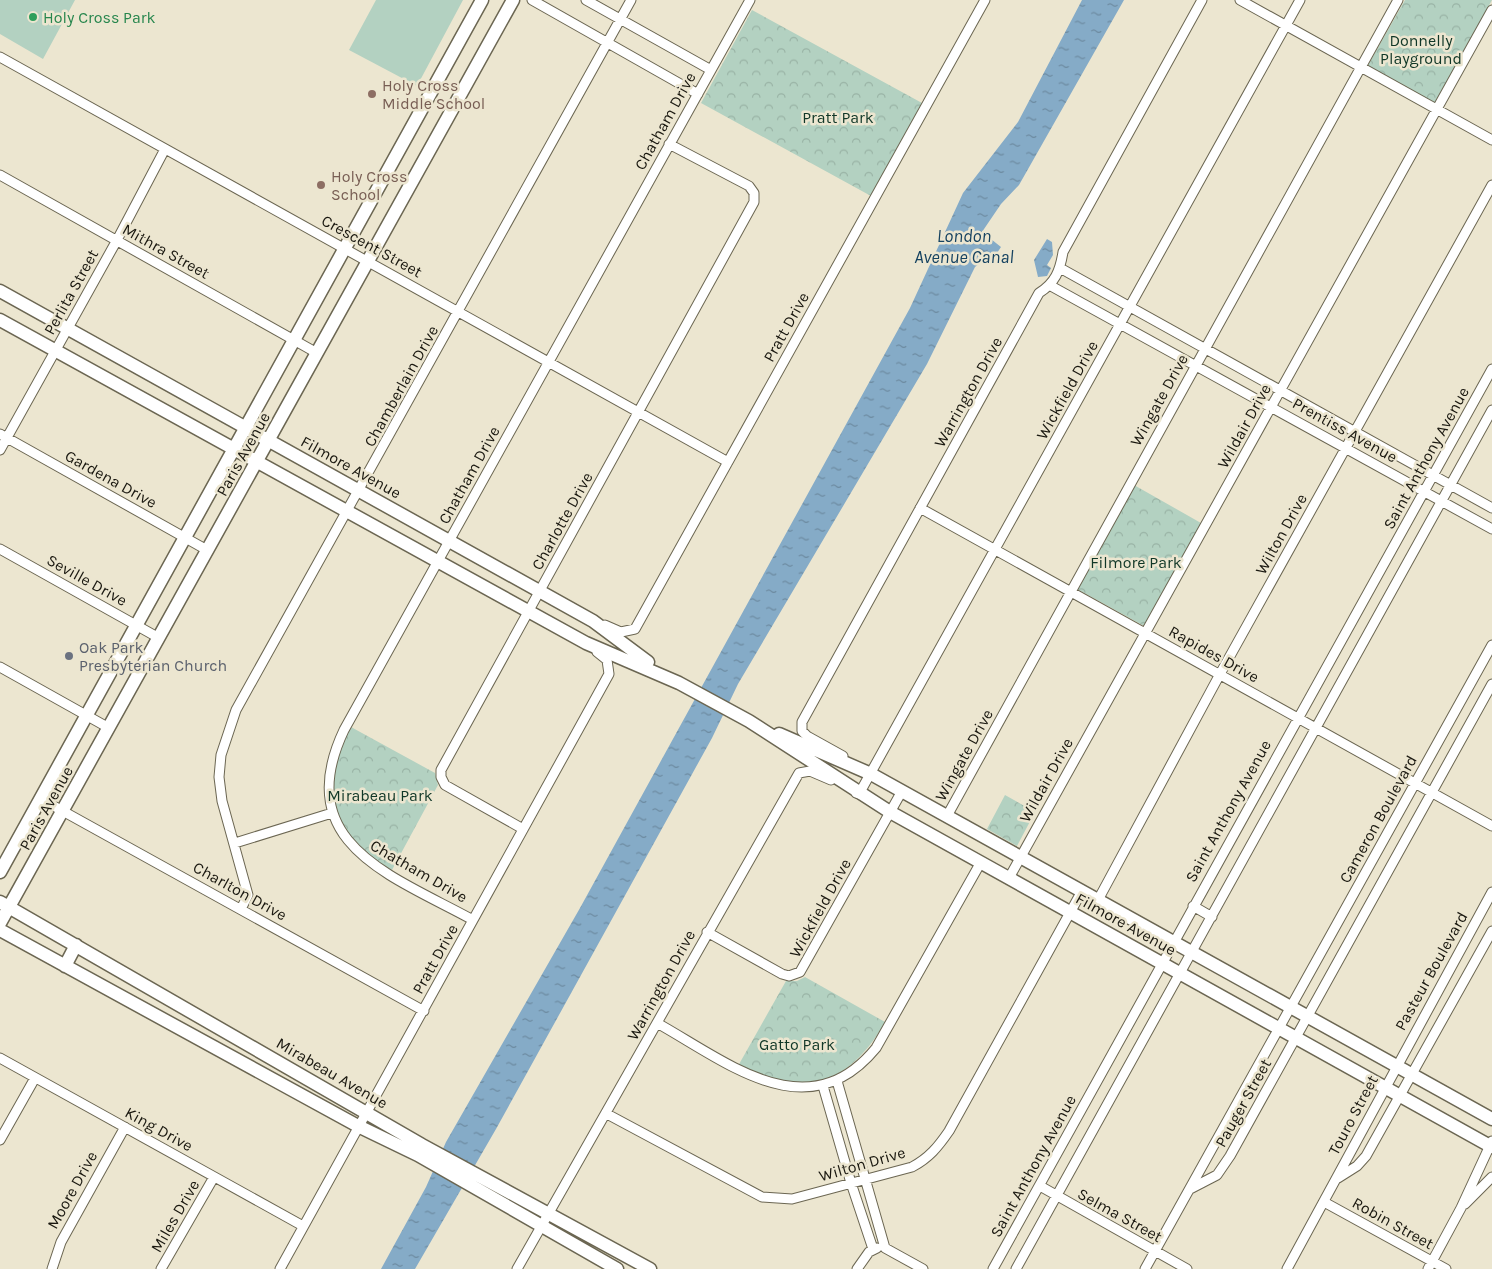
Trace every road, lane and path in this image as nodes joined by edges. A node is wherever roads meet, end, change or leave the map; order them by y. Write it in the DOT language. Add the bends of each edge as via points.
graph roads {
  1 [pos="482,0"];
  2 [pos="514,0"];
  3 [pos="532,0"];
  4 [pos="586,0"];
  5 [pos="631,0"];
  6 [pos="750,0"];
  7 [pos="985,0"];
  8 [pos="1202,0"];
  9 [pos="1240,0"];
  10 [pos="1300,0"];
  11 [pos="1398,0"];
  12 [pos="1492,10"];
  13 [pos="620,19"];
  14 [pos="1286,25"];
  15 [pos="607,44"];
  16 [pos="0,57"];
  17 [pos="1360,67"];
  18 [pos="711,70"];
  19 [pos="698,94"];
  20 [pos="1437,109"];
  21 [pos="1492,140"];
  22 [pos="669,144"];
  23 [pos="165,149"];
  24 [pos="0,174"];
  25 [pos="1492,185"];
  26 [pos="117,240"];
  27 [pos="346,248"];
  28 [pos="368,261"];
  29 [pos="1060,268"];
  30 [pos="1051,286"];
  31 [pos="0,291"];
  32 [pos="1130,306"];
  33 [pos="459,312"];
  34 [pos="0,320"];
  35 [pos="1121,324"];
  36 [pos="68,328"];
  37 [pos="295,340"];
  38 [pos="1205,347"];
  39 [pos="55,350"];
  40 [pos="317,353"];
  41 [pos="549,362"];
  42 [pos="1195,366"];
  43 [pos="1492,369"];
  44 [pos="1282,389"];
  45 [pos="1272,408"];
  46 [pos="1492,410"];
  47 [pos="639,412"];
  48 [pos="247,427"];
  49 [pos="1356,430"];
  50 [pos="3,436"];
  51 [pos="269,440"];
  52 [pos="234,449"];
  53 [pos="1346,449"];
  54 [pos="0,450"];
  55 [pos="257,461"];
  56 [pos="728,462"];
  57 [pos="1435,475"];
  58 [pos="1451,485"];
  59 [pos="360,490"];
  60 [pos="1425,492"];
  61 [pos="1442,501"];
  62 [pos="920,508"];
  63 [pos="1492,508"];
  64 [pos="348,512"];
  65 [pos="1492,530"];
  66 [pos="185,538"];
  67 [pos="450,541"];
  68 [pos="0,549"];
  69 [pos="207,550"];
  70 [pos="996,550"];
  71 [pos="438,561"];
  72 [pos="540,591"];
  73 [pos="1071,591"];
  74 [pos="528,612"];
  75 [pos="593,621"];
  76 [pos="137,625"];
  77 [pos="1145,633"];
  78 [pos="159,638"];
  79 [pos="586,643"];
  80 [pos="1492,645"];
  81 [pos="0,667"];
  82 [pos="1220,674"];
  83 [pos="679,683"];
  84 [pos="1492,684"];
  85 [pos="87,716"];
  86 [pos="1298,718"];
  87 [pos="749,721"];
  88 [pos="109,728"];
  89 [pos="1317,729"];
  90 [pos="870,774"];
  91 [pos="1415,783"];
  92 [pos="902,791"];
  93 [pos="1432,793"];
  94 [pos="859,794"];
  95 [pos="41,799"];
  96 [pos="63,810"];
  97 [pos="890,812"];
  98 [pos="332,813"];
  99 [pos="948,816"];
  100 [pos="1492,826"];
  101 [pos="523,829"];
  102 [pos="235,843"];
  103 [pos="1020,857"];
  104 [pos="981,862"];
  105 [pos="0,872"];
  106 [pos="1009,878"];
  107 [pos="1082,891"];
  108 [pos="1492,892"];
  109 [pos="1098,900"];
  110 [pos="5,904"];
  111 [pos="1193,906"];
  112 [pos="241,909"];
  113 [pos="1070,912"];
  114 [pos="1212,917"];
  115 [pos="473,920"];
  116 [pos="0,923"];
  117 [pos="0,930"];
  118 [pos="1492,931"];
  119 [pos="708,932"];
  120 [pos="1173,942"];
  121 [pos="76,945"];
  122 [pos="1192,952"];
  123 [pos="1162,963"];
  124 [pos="65,966"];
  125 [pos="1180,973"];
  126 [pos="1291,1007"];
  127 [pos="424,1011"];
  128 [pos="1308,1016"];
  129 [pos="657,1022"];
  130 [pos="1279,1029"];
  131 [pos="1296,1038"];
  132 [pos="0,1058"];
  133 [pos="1396,1065"];
  134 [pos="1412,1074"];
  135 [pos="35,1078"];
  136 [pos="308,1078"];
  137 [pos="837,1082"];
  138 [pos="823,1086"];
  139 [pos="1384,1088"];
  140 [pos="299,1094"];
  141 [pos="1400,1096"];
  142 [pos="367,1112"];
  143 [pos="607,1114"];
  144 [pos="1492,1118"];
  145 [pos="358,1126"];
  146 [pos="125,1127"];
  147 [pos="0,1140"];
  148 [pos="1491,1144"];
  149 [pos="420,1150"];
  150 [pos="214,1177"];
  151 [pos="1492,1177"];
  152 [pos="1337,1178"];
  153 [pos="864,1179"];
  154 [pos="850,1183"];
  155 [pos="484,1186"];
  156 [pos="1040,1186"];
  157 [pos="1190,1189"];
  158 [pos="1056,1197"];
  159 [pos="1324,1202"];
  160 [pos="1461,1208"];
  161 [pos="550,1214"];
  162 [pos="303,1226"];
  163 [pos="542,1227"];
  164 [pos="885,1248"];
  165 [pos="873,1249"];
  166 [pos="1155,1251"];
  167 [pos="1431,1265"];
  168 [pos="52,1269"];
  169 [pos="161,1269"];
  170 [pos="280,1269"];
  171 [pos="517,1269"];
  172 [pos="617,1269"];
  173 [pos="650,1269"];
  174 [pos="858,1269"];
  175 [pos="923,1269"];
  176 [pos="993,1269"];
  177 [pos="1016,1269"];
  178 [pos="1145,1269"];
  179 [pos="1187,1269"];
  180 [pos="1287,1269"];
  181 [pos="1446,1269"];
  1 -- 27 [label="street, Paris Avenue"];
  2 -- 28 [label="street, Paris Avenue"];
  3 -- 15 [label="street"];
  4 -- 13 [label="street"];
  5 -- 13 [label="street, Chamberlain Drive"];
  6 -- 18 [label="street, Chatham Drive"];
  7 -- 56 [label="street, Pratt Drive"];
  8 -- 29 [label="street, Warrington Drive" via="1063,252"];
  9 -- 14 [label="street"];
  10 -- 14 [label="street, Wickfield Drive"];
  11 -- 17 [label="street, Wingate Drive"];
  12 -- 20 [label="street, Wildair Drive"];
  13 -- 15 [label="street, Chamberlain Drive"];
  13 -- 18 [label="street"];
  14 -- 17 [label="street"];
  14 -- 32 [label="street, Wickfield Drive"];
  15 -- 19 [label="street"];
  15 -- 33 [label="street, Chamberlain Drive"];
  16 -- 23 [label="street, Crescent Street"];
  17 -- 20 [label="street"];
  17 -- 38 [label="street, Wingate Drive"];
  18 -- 19 [label="street, Chatham Drive"];
  19 -- 22 [label="street, Chatham Drive"];
  20 -- 21 [label="street"];
  20 -- 44 [label="street, Wildair Drive"];
  22 -- 41 [label="street, Chatham Drive"];
  22 -- 47 [label="street, Charlotte Drive" via="741,181 754,193 750,211"];
  23 -- 26 [label="street, Perlita Street"];
  23 -- 27 [label="street, Crescent Street"];
  24 -- 26 [label="street, Mithra Street"];
  25 -- 49 [label="street, Wilton Drive"];
  26 -- 36 [label="street, Perlita Street"];
  26 -- 37 [label="street, Mithra Street"];
  27 -- 28 [label="street, Crescent Street"];
  27 -- 37 [label="street, Paris Avenue"];
  28 -- 33 [label="street, Crescent Street"];
  28 -- 40 [label="street, Paris Avenue"];
  29 -- 30 [label="street, Warrington Drive"];
  29 -- 32 [label="street, Prentiss Avenue"];
  30 -- 35 [label="street, Prentiss Avenue"];
  30 -- 62 [label="street, Warrington Drive" via="1039,293"];
  31 -- 36 [label="street, Filmore Avenue"];
  32 -- 35 [label="street, Wickfield Drive"];
  32 -- 38 [label="street, Prentiss Avenue"];
  33 -- 41 [label="street, Crescent Street"];
  33 -- 59 [label="street, Chamberlain Drive"];
  34 -- 39 [label="street, Filmore Avenue"];
  35 -- 42 [label="street, Prentiss Avenue"];
  35 -- 70 [label="street, Wickfield Drive"];
  36 -- 39 [label="street, Perlita Street"];
  36 -- 48 [label="street, Filmore Avenue"];
  37 -- 40 [label="street, Mithra Street"];
  37 -- 48 [label="street, Paris Avenue"];
  38 -- 42 [label="street, Wingate Drive"];
  38 -- 44 [label="street, Prentiss Avenue"];
  39 -- 50 [label="street, Perlita Street"];
  39 -- 52 [label="street, Filmore Avenue"];
  40 -- 51 [label="street, Paris Avenue"];
  41 -- 47 [label="street, Crescent Street"];
  41 -- 67 [label="street, Chatham Drive"];
  42 -- 45 [label="street, Prentiss Avenue"];
  42 -- 73 [label="street, Wingate Drive"];
  43 -- 57 [label="street, Saint Anthony Avenue"];
  44 -- 45 [label="street, Wildair Drive"];
  44 -- 49 [label="street, Prentiss Avenue"];
  45 -- 53 [label="street, Prentiss Avenue"];
  45 -- 77 [label="street, Wildair Drive"];
  46 -- 58 [label="street"];
  47 -- 56 [label="street, Crescent Street"];
  47 -- 72 [label="street, Charlotte Drive"];
  48 -- 51 [label="street, Filmore Avenue"];
  48 -- 52 [label="street, Paris Avenue"];
  49 -- 53 [label="street, Wilton Drive"];
  49 -- 57 [label="street, Prentiss Avenue"];
  50 -- 54 [label="street, Perlita Street"];
  50 -- 66 [label="street, Gardena Drive"];
  51 -- 55 [label="street, Paris Avenue"];
  51 -- 59 [label="street, Filmore Avenue"];
  52 -- 55 [label="street, Filmore Avenue"];
  52 -- 66 [label="street, Paris Avenue"];
  53 -- 60 [label="street, Prentiss Avenue"];
  53 -- 82 [label="street, Wilton Drive"];
  55 -- 64 [label="street, Filmore Avenue"];
  55 -- 69 [label="street, Paris Avenue"];
  56 -- 75 [label="street, Pratt Drive" via="635,629 621,632"];
  57 -- 58 [label="street, Prentiss Avenue"];
  57 -- 60 [label="street, Saint Anthony Avenue"];
  58 -- 61 [label="street"];
  58 -- 63 [label="street, Prentiss Avenue"];
  59 -- 64 [label="street, Chamberlain Drive"];
  59 -- 67 [label="street, Filmore Avenue"];
  60 -- 61 [label="street, Prentiss Avenue"];
  60 -- 86 [label="street, Saint Anthony Avenue"];
  61 -- 65 [label="street, Prentiss Avenue"];
  61 -- 89 [label="street"];
  62 -- 70 [label="street, Rapides Drive"];
  62 -- 90 [label="street, Warrington Drive" via="801,727 807,736"];
  64 -- 71 [label="street, Filmore Avenue"];
  64 -- 102 [label="street, Chamberlain Drive" via="236,710 228,731 219,777 222,801"];
  66 -- 69 [label="street, Gardena Drive"];
  66 -- 76 [label="street, Paris Avenue"];
  67 -- 71 [label="street, Chatham Drive"];
  67 -- 72 [label="street, Filmore Avenue"];
  68 -- 76 [label="street, Seville Drive"];
  69 -- 78 [label="street, Paris Avenue"];
  70 -- 73 [label="street, Rapides Drive"];
  70 -- 90 [label="street, Wickfield Drive"];
  71 -- 74 [label="street, Filmore Avenue"];
  71 -- 98 [label="street, Chatham Drive" via="334,750 329,779"];
  72 -- 74 [label="street, Charlotte Drive"];
  72 -- 75 [label="street, Filmore Avenue"];
  73 -- 77 [label="street, Rapides Drive"];
  73 -- 99 [label="street, Wingate Drive"];
  74 -- 79 [label="street, Filmore Avenue"];
  74 -- 101 [label="street, Charlotte Drive" via="446,761 441,777 445,785"];
  75 -- 83 [label="street, Filmore Avenue"];
  76 -- 78 [label="street, Seville Drive"];
  76 -- 85 [label="street, Paris Avenue"];
  77 -- 82 [label="street, Rapides Drive"];
  77 -- 103 [label="street, Wildair Drive"];
  78 -- 88 [label="street, Paris Avenue"];
  79 -- 83 [label="street, Filmore Avenue"];
  79 -- 101 [label="street, Pratt Drive" via="607,660 609,674"];
  80 -- 91 [label="street, Cameron Boulevard"];
  81 -- 85 [label="street"];
  82 -- 86 [label="street, Rapides Drive"];
  82 -- 109 [label="street, Wilton Drive"];
  83 -- 87 [label="street, Filmore Avenue"];
  84 -- 93 [label="street"];
  85 -- 88 [label="street"];
  85 -- 95 [label="street, Paris Avenue"];
  86 -- 89 [label="street, Rapides Drive"];
  86 -- 111 [label="street, Saint Anthony Avenue"];
  87 -- 90 [label="street, Filmore Avenue"];
  87 -- 94 [label="street, Filmore Avenue"];
  88 -- 96 [label="street, Paris Avenue"];
  89 -- 91 [label="street, Rapides Drive"];
  89 -- 114 [label="street"];
  90 -- 92 [label="street, Filmore Avenue"];
  90 -- 94 [label="street, Wickfield Drive"];
  91 -- 93 [label="street, Rapides Drive"];
  91 -- 126 [label="street, Cameron Boulevard"];
  92 -- 97 [label="street, Wickfield Drive"];
  92 -- 99 [label="street, Filmore Avenue"];
  93 -- 100 [label="street, Rapides Drive"];
  93 -- 128 [label="street"];
  94 -- 97 [label="street, Filmore Avenue"];
  94 -- 119 [label="street, Warrington Drive" via="818,773 799,773"];
  95 -- 96 [label="street, Charlton Drive"];
  95 -- 105 [label="street, Paris Avenue"];
  96 -- 110 [label="street, Paris Avenue"];
  96 -- 112 [label="street, Charlton Drive"];
  97 -- 104 [label="street, Filmore Avenue"];
  97 -- 119 [label="street, Wickfield Drive" via="800,972 789,976 782,974"];
  98 -- 102 [label="street"];
  98 -- 115 [label="street, Chatham Drive" via="346,840 365,859"];
  99 -- 103 [label="street, Filmore Avenue"];
  101 -- 115 [label="street, Pratt Drive"];
  102 -- 112 [label="street, Chamberlain Drive" via="248,895"];
  103 -- 106 [label="street, Wildair Drive"];
  103 -- 107 [label="street, Filmore Avenue"];
  104 -- 106 [label="street, Filmore Avenue"];
  104 -- 137 [label="street" via="876,1048"];
  106 -- 113 [label="street, Filmore Avenue"];
  107 -- 109 [label="street, Filmore Avenue"];
  107 -- 113 [label="street, Wilton Drive"];
  108 -- 133 [label="street, Pasteur Boulevard"];
  109 -- 120 [label="street, Filmore Avenue"];
  110 -- 116 [label="street, Paris Avenue"];
  110 -- 121 [label="street, Mirabeau Avenue"];
  111 -- 114 [label="street"];
  111 -- 120 [label="street, Saint Anthony Avenue"];
  112 -- 127 [label="street, Charlton Drive"];
  113 -- 123 [label="street, Filmore Avenue"];
  113 -- 153 [label="street, Wilton Drive" via="953,1124 934,1152 912,1167"];
  114 -- 122 [label="street"];
  115 -- 127 [label="street, Pratt Drive"];
  117 -- 124 [label="street, Mirabeau Avenue"];
  118 -- 134 [label="street, Pasteur Boulevard"];
  119 -- 129 [label="street, Warrington Drive"];
  120 -- 122 [label="street, Filmore Avenue"];
  120 -- 123 [label="street, Saint Anthony Avenue"];
  121 -- 124 [label="street"];
  121 -- 136 [label="street, Mirabeau Avenue"];
  122 -- 125 [label="street"];
  122 -- 126 [label="street, Filmore Avenue"];
  123 -- 125 [label="street, Filmore Avenue"];
  123 -- 156 [label="street, Saint Anthony Avenue"];
  124 -- 140 [label="street, Mirabeau Avenue"];
  125 -- 130 [label="street, Filmore Avenue"];
  125 -- 158 [label="street"];
  126 -- 128 [label="street, Filmore Avenue"];
  126 -- 130 [label="street, Pauger Street"];
  127 -- 142 [label="street, Pratt Drive"];
  128 -- 131 [label="street, Pauger Street"];
  128 -- 133 [label="street, Filmore Avenue"];
  129 -- 138 [label="street" via="773,1085"];
  129 -- 143 [label="street, Warrington Drive"];
  130 -- 131 [label="street, Filmore Avenue"];
  130 -- 157 [label="street, Pauger Street"];
  131 -- 139 [label="street, Filmore Avenue"];
  131 -- 157 [label="street, Pauger Street" via="1224,1167 1210,1180"];
  132 -- 135 [label="street, King Drive"];
  133 -- 134 [label="street, Filmore Avenue"];
  133 -- 139 [label="street, Touro Street"];
  134 -- 141 [label="street, Touro Street"];
  134 -- 144 [label="street, Filmore Avenue"];
  135 -- 146 [label="street, King Drive"];
  135 -- 147 [label="street"];
  136 -- 140 [label="street"];
  136 -- 142 [label="street, Mirabeau Avenue"];
  137 -- 138 [label="street"];
  137 -- 153 [label="street"];
  138 -- 154 [label="street"];
  139 -- 141 [label="street, Filmore Avenue"];
  139 -- 152 [label="street, Touro Street"];
  140 -- 145 [label="street, Mirabeau Avenue"];
  141 -- 148 [label="street, Filmore Avenue"];
  141 -- 152 [label="street, Touro Street" via="1361,1162"];
  142 -- 145 [label="street, Pratt Drive"];
  142 -- 149 [label="street, Mirabeau Avenue"];
  143 -- 154 [label="street, Wilton Drive" via="762,1197 792,1199"];
  143 -- 161 [label="street, Warrington Drive"];
  145 -- 149 [label="street, Mirabeau Avenue"];
  145 -- 162 [label="street, Pratt Drive"];
  146 -- 150 [label="street, King Drive"];
  146 -- 168 [label="street, Moore Drive" via="61,1242"];
  148 -- 160 [label="street"];
  149 -- 155 [label="street, Mirabeau Avenue"];
  150 -- 162 [label="street, King Drive"];
  150 -- 169 [label="street, Miles Drive"];
  151 -- 160 [label="street"];
  152 -- 159 [label="street, Touro Street"];
  153 -- 154 [label="street, Wilton Drive"];
  153 -- 164 [label="street"];
  154 -- 165 [label="street"];
  155 -- 161 [label="street, Mirabeau Avenue"];
  155 -- 163 [label="street, Mirabeau Avenue"];
  156 -- 158 [label="street, Selma Street"];
  156 -- 176 [label="street, Saint Anthony Avenue"];
  157 -- 166 [label="street, Pauger Street"];
  158 -- 166 [label="street, Selma Street"];
  158 -- 177 [label="street"];
  159 -- 167 [label="street, Robin Street"];
  159 -- 180 [label="street, Touro Street"];
  160 -- 167 [label="street"];
  161 -- 163 [label="street, Warrington Drive"];
  161 -- 173 [label="street, Mirabeau Avenue"];
  162 -- 170 [label="street, Pratt Drive"];
  163 -- 171 [label="street, Warrington Drive"];
  163 -- 172 [label="street, Mirabeau Avenue"];
  164 -- 165 [label="street"];
  164 -- 175 [label="street"];
  165 -- 174 [label="street" via="863,1258"];
  166 -- 178 [label="street, Pauger Street"];
  166 -- 179 [label="street, Selma Street"];
  167 -- 181 [label="street, Robin Street"];
}
